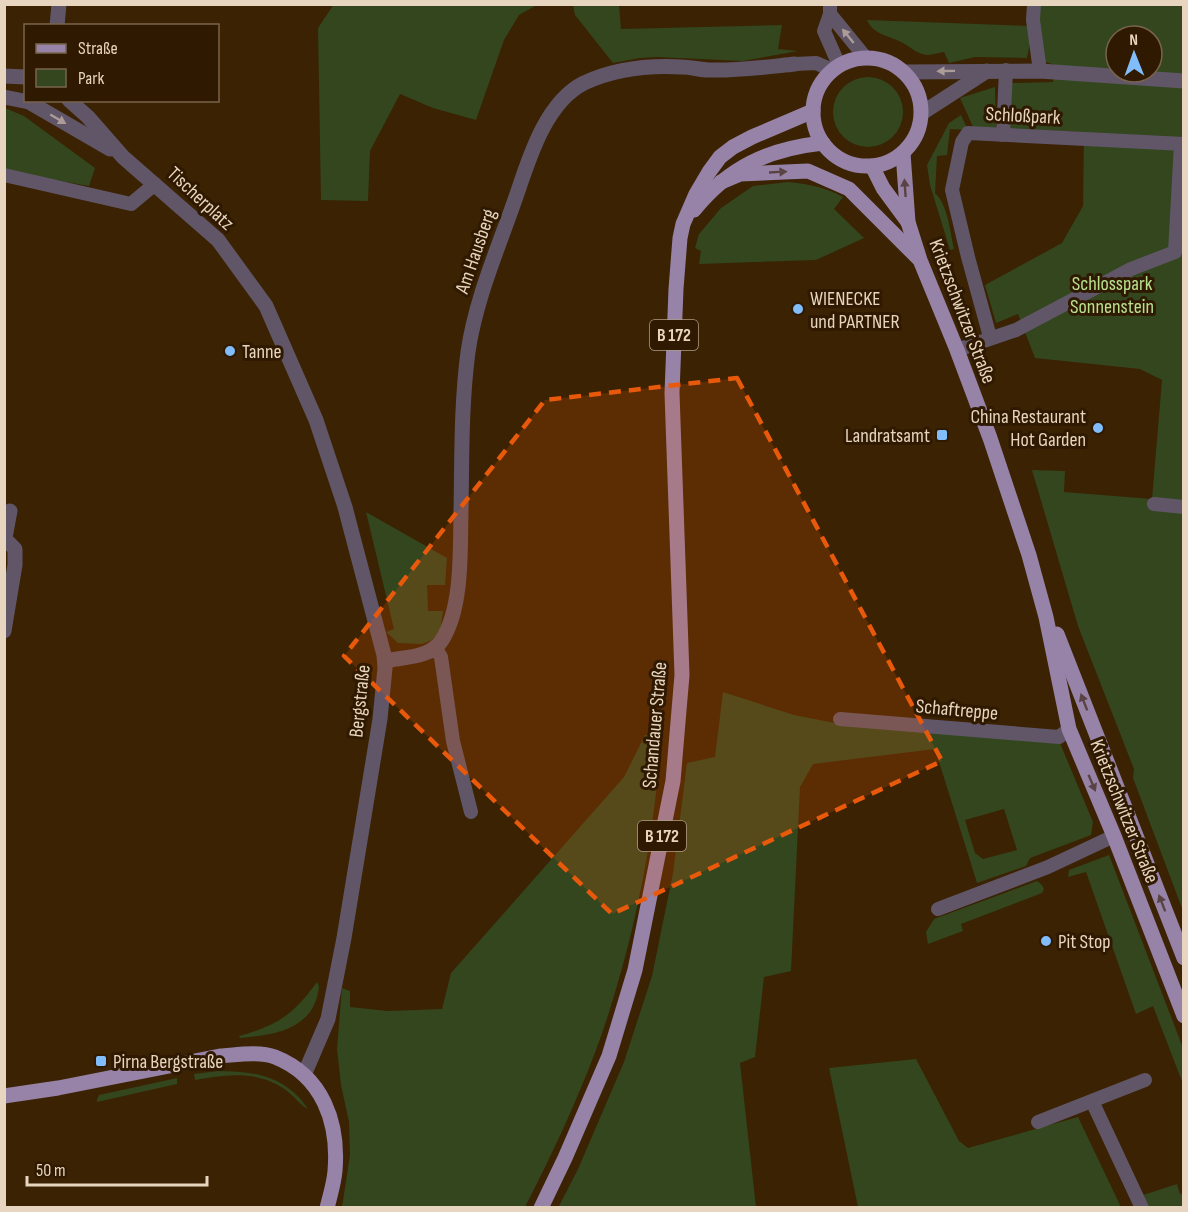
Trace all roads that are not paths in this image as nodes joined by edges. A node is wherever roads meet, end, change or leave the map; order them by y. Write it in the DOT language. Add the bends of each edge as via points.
graph roads {
  1 [pos="59,4"];
  2 [pos="1034,4"];
  3 [pos="830,9"];
  4 [pos="57,24"];
  5 [pos="865,57"];
  6 [pos="795,64"];
  7 [pos="835,68"];
  8 [pos="1005,70"];
  9 [pos="987,71"];
  10 [pos="1040,71"];
  11 [pos="905,72"];
  12 [pos="4,76"];
  13 [pos="24,77"];
  14 [pos="1184,81"];
  15 [pos="4,98"];
  16 [pos="24,100"];
  17 [pos="32,102"];
  18 [pos="71,102"];
  19 [pos="813,111"];
  20 [pos="922,113"];
  21 [pos="1003,135"];
  22 [pos="823,143"];
  23 [pos="1182,144"];
  24 [pos="903,153"];
  25 [pos="123,157"];
  26 [pos="872,166"];
  27 [pos="4,175"];
  28 [pos="721,182"];
  29 [pos="155,184"];
  30 [pos="908,222"];
  31 [pos="683,224"];
  32 [pos="920,260"];
  33 [pos="266,306"];
  34 [pos="990,337"];
  35 [pos="957,350"];
  36 [pos="1154,504"];
  37 [pos="1184,507"];
  38 [pos="10,511"];
  39 [pos="5,538"];
  40 [pos="1046,617"];
  41 [pos="4,631"];
  42 [pos="435,647"];
  43 [pos="385,661"];
  44 [pos="840,719"];
  45 [pos="1069,729"];
  46 [pos="471,812"];
  47 [pos="1114,836"];
  48 [pos="938,909"];
  49 [pos="1184,958"];
  50 [pos="1184,1016"];
  51 [pos="304,1075"];
  52 [pos="1145,1080"];
  53 [pos="4,1096"];
  54 [pos="1092,1101"];
  55 [pos="1038,1122"];
  56 [pos="327,1208"];
  57 [pos="541,1208"];
  58 [pos="1142,1208"];
  1 -- 4 [label="street"];
  2 -- 10 [label="lane"];
  5 -- 3 [label="lane, one-way"];
  3 -- 7 [label="lane" via="824,31"];
  5 -- 7 [label="main road"];
  5 -- 11 [label="main road" via="887,60"];
  6 -- 7 [label="lane, Am Hausberg" via="816,63"];
  6 -- 42 [label="street, Am Hausberg" via="738,70 651,67 613,72 564,97 544,123 474,319 463,418 459,569 449,627"];
  7 -- 19 [label="main road" via="818,89"];
  8 -- 9 [label="street, Schloßpark"];
  8 -- 10 [label="street, Schloßpark"];
  8 -- 21 [label="lane"];
  9 -- 11 [label="street, Schloßpark, one-way"];
  9 -- 20 [label="street, Schloßpark"];
  10 -- 14 [label="street, Schloßpark"];
  11 -- 20 [label="main road" via="918,91"];
  12 -- 13 [label="street"];
  15 -- 16 [label="street, Tischerplatz"];
  17 -- 25 [label="street, Tischerplatz, one-way"];
  18 -- 25 [label="street, Tischerplatz"];
  19 -- 22 [label="main road"];
  19 -- 31 [label="main road, Schandauer Straße / B 172" via="752,137 720,157 696,194"];
  20 -- 24 [label="main road" via="917,135"];
  21 -- 23 [label="lane, Schloßpark"];
  21 -- 34 [label="lane, Schloßpark" via="969,134 962,142 952,190"];
  22 -- 26 [label="main road" via="839,159"];
  22 -- 28 [label="main road" via="769,154 739,168"];
  23 -- 34 [label="lane, Schloßpark" via="1175,252 1131,269 1016,330"];
  24 -- 26 [label="main road"];
  30 -- 24 [label="main road, Krietzschwitzer Straße, one-way"];
  25 -- 29 [label="street, Tischerplatz"];
  26 -- 30 [label="main road"];
  27 -- 29 [label="lane" via="131,204"];
  28 -- 31 [label="main road"];
  28 -- 32 [label="main road, one-way" via="740,174 808,171 849,189"];
  29 -- 33 [label="street, Tischerplatz" via="218,240"];
  30 -- 32 [label="main road, Krietzschwitzer Straße"];
  31 -- 57 [label="main road, Schandauer Straße / B 172" via="672,393 682,675 673,781 635,970 609,1056"];
  32 -- 35 [label="main road, Krietzschwitzer Straße"];
  33 -- 43 [label="street, Bergstraße" via="316,420 345,507"];
  34 -- 35 [label="lane"];
  35 -- 40 [label="main road, Krietzschwitzer Straße" via="1014,508"];
  36 -- 37 [label="lane"];
  38 -- 39 [label="street"];
  39 -- 41 [label="street" via="15,549 15,566"];
  40 -- 45 [label="main road, Krietzschwitzer Straße"];
  49 -- 40 [label="main road, Krietzschwitzer Straße, one-way" via="1054,624"];
  42 -- 43 [label="street" via="430,652"];
  42 -- 46 [label="lane" via="441,657 453,741"];
  43 -- 51 [label="street, Bergstraße" via="380,719 328,1018"];
  44 -- 45 [label="lane, Schaftreppe" via="1059,737"];
  45 -- 47 [label="main road, Krietzschwitzer Straße, one-way"];
  47 -- 48 [label="lane" via="1048,867"];
  47 -- 50 [label="main road, Krietzschwitzer Straße"];
  51 -- 53 [label="main road" via="274,1056 246,1054"];
  51 -- 56 [label="main road" via="329,1110 336,1138 336,1173"];
  52 -- 54 [label="lane"];
  54 -- 55 [label="lane"];
  54 -- 58 [label="lane"];
}
